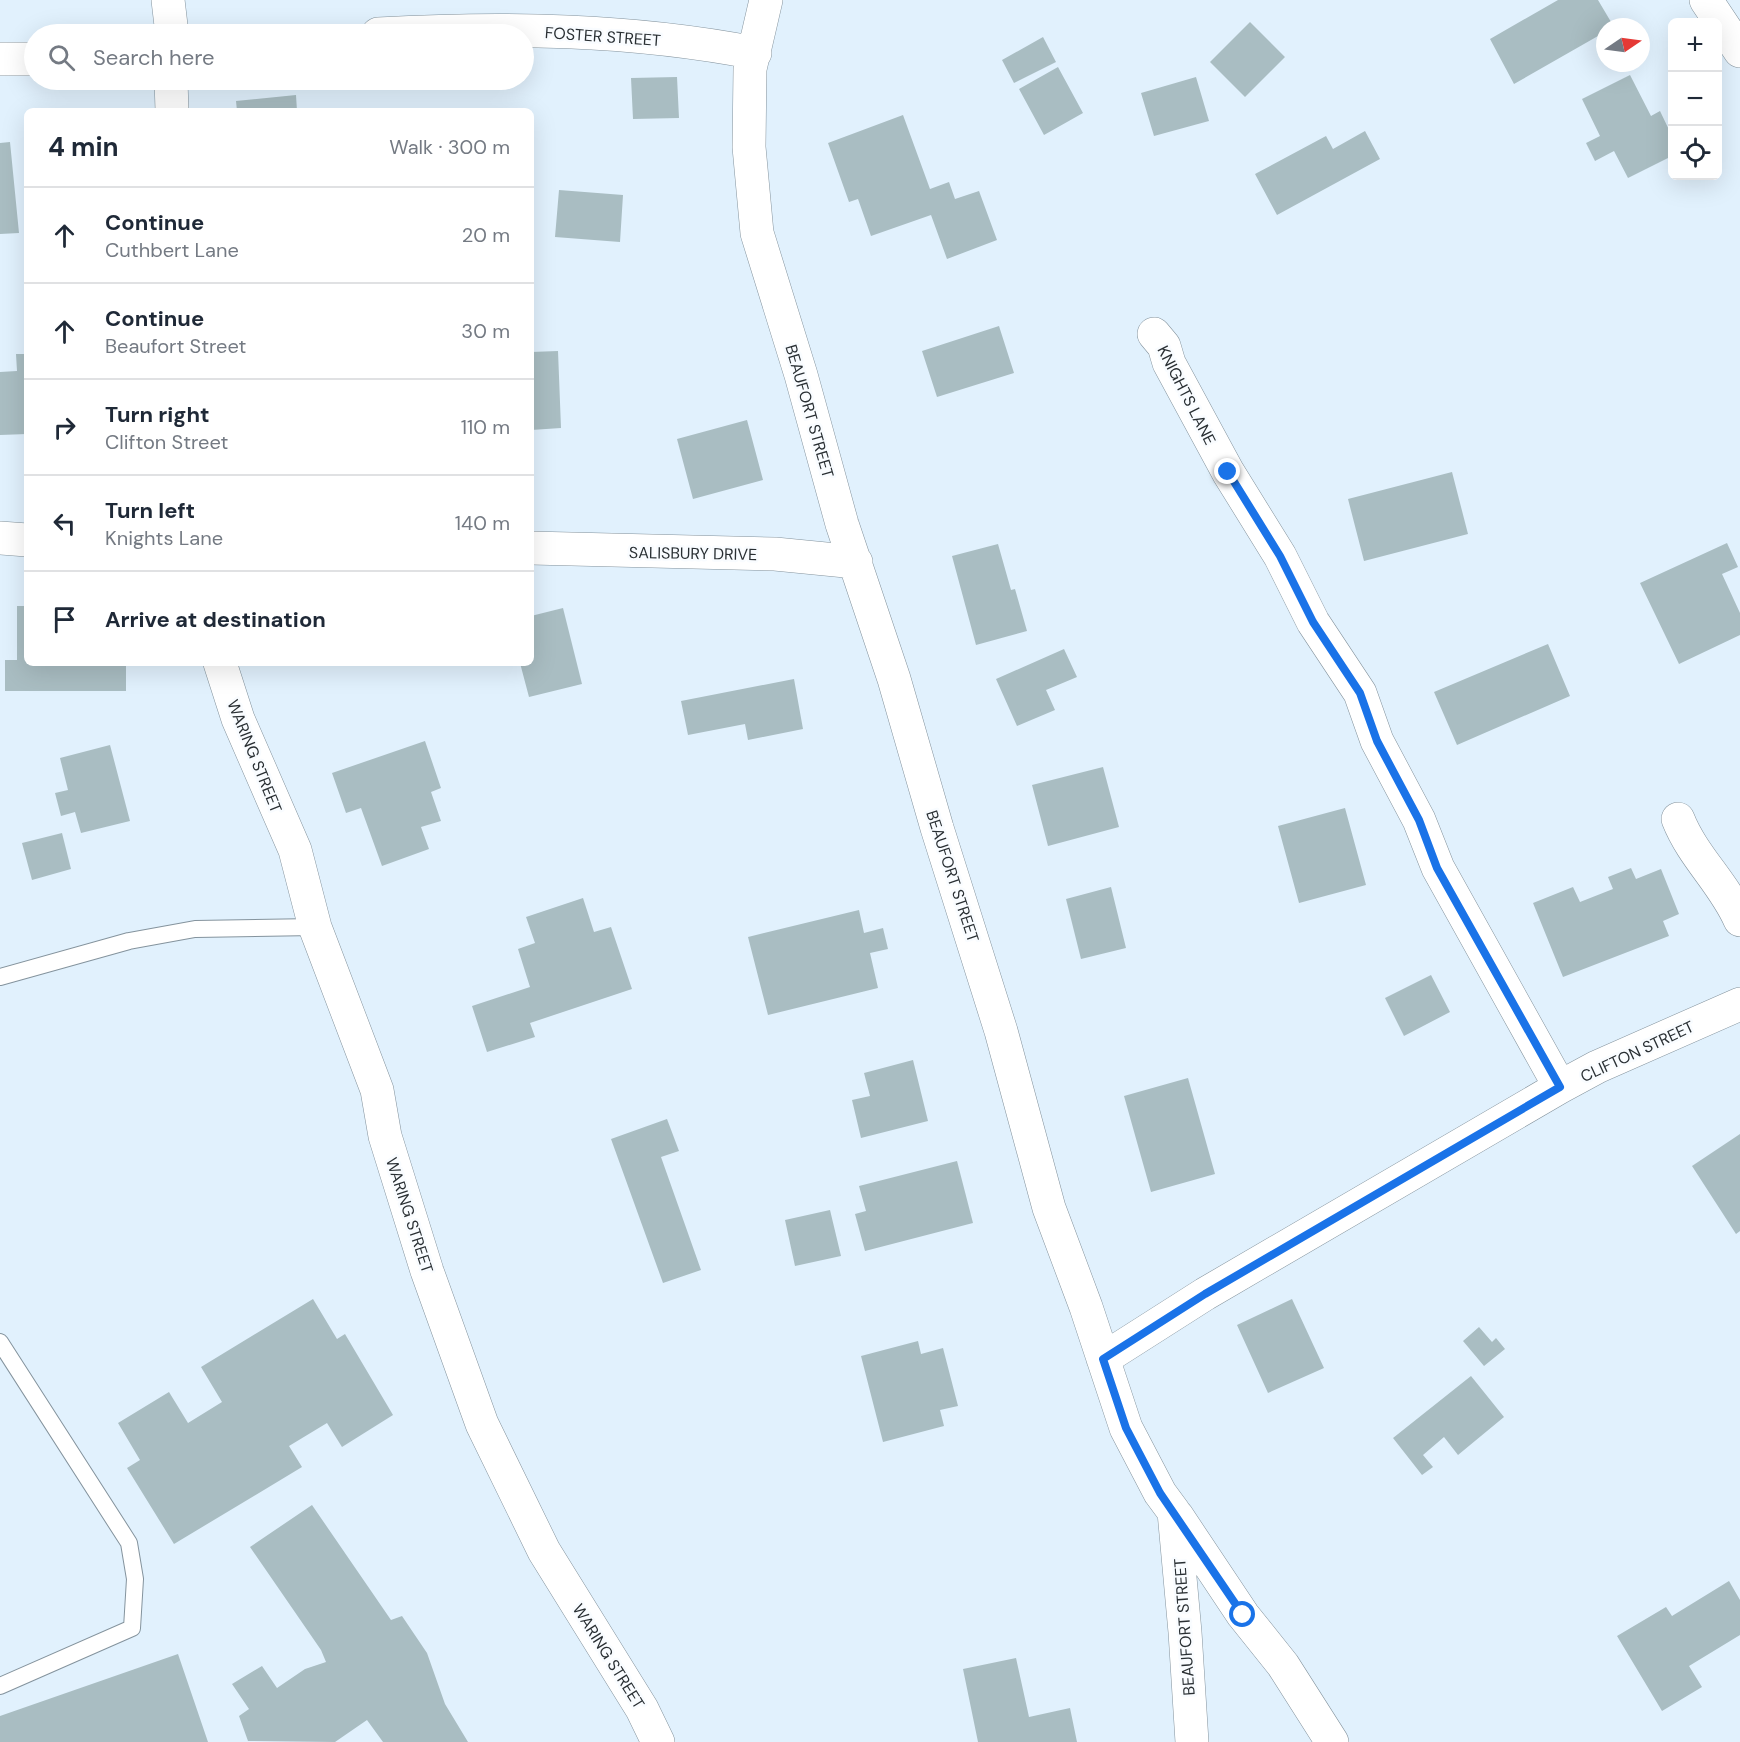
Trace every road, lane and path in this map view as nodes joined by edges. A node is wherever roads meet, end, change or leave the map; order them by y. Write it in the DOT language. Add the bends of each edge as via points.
graph roads {
  1 [pos="168,0"];
  2 [pos="766,0"];
  3 [pos="1706,0"];
  4 [pos="171,24"];
  5 [pos="534,32"];
  6 [pos="1740,51"];
  7 [pos="755,53"];
  8 [pos="0,59"];
  9 [pos="24,59"];
  10 [pos="171,90"];
  11 [pos="172,108"];
  12 [pos="1154,334"];
  13 [pos="0,538"];
  14 [pos="24,540"];
  15 [pos="534,548"];
  16 [pos="856,562"];
  17 [pos="221,666"];
  18 [pos="1678,819"];
  19 [pos="1740,920"];
  20 [pos="315,927"];
  21 [pos="0,977"];
  22 [pos="1740,1004"];
  23 [pos="1560,1087"];
  24 [pos="0,1342"];
  25 [pos="1103,1359"];
  26 [pos="1174,1512"];
  27 [pos="0,1686"];
  28 [pos="658,1742"];
  29 [pos="1192,1742"];
  30 [pos="1332,1742"];
  1 -- 4 [label="street"];
  2 -- 7 [label="street, BEAUFORT STREET"];
  3 -- 6 [label="street"];
  5 -- 7 [label="street, FOSTER STREET" via="694,41"];
  7 -- 16 [label="street, BEAUFORT STREET" via="750,69 749,147 757,233"];
  8 -- 9 [label="street"];
  10 -- 11 [label="street"];
  12 -- 23 [label="street, KNIGHTS LANE" via="1164,346 1186,396 1228,472 1280,556 1313,622 1360,693 1377,741 1419,820 1437,868"];
  13 -- 14 [label="street"];
  15 -- 16 [label="street, SALISBURY DRIVE" via="775,554"];
  16 -- 25 [label="street, BEAUFORT STREET" via="1001,1031 1049,1208"];
  17 -- 20 [label="street, WARING STREET" via="238,720 295,850"];
  18 -- 19 [label="street" via="1698,859 1733,903"];
  20 -- 21 [label="lane" via="195,929 129,941"];
  20 -- 28 [label="street, WARING STREET" via="376,1090 385,1136 427,1270 482,1425 544,1551 642,1709"];
  22 -- 23 [label="street, CLIFTON STREET"];
  23 -- 25 [label="street, CLIFTON STREET" via="1205,1294"];
  24 -- 27 [label="lane" via="129,1543 135,1579 132,1628"];
  25 -- 26 [label="street, BEAUFORT STREET" via="1126,1428"];
  26 -- 29 [label="street, BEAUFORT STREET"];
  26 -- 30 [label="street" via="1243,1615 1283,1665"];
}
